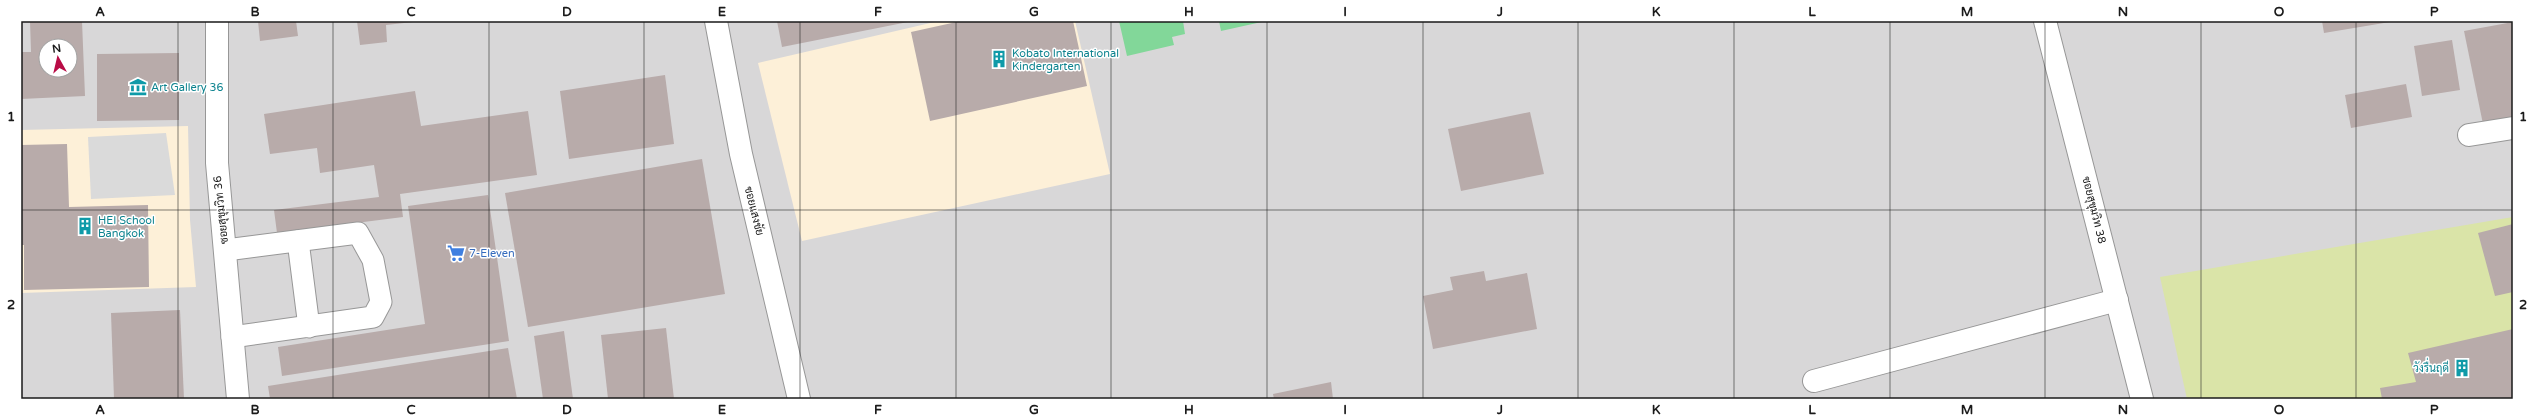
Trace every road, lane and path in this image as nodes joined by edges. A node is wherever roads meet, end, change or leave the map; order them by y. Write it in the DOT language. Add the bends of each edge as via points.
graph roads {
  1 [pos="217,21"];
  2 [pos="716,21"];
  3 [pos="2045,21"];
  4 [pos="2513,128"];
  5 [pos="2469,135"];
  6 [pos="298,241"];
  7 [pos="226,250"];
  8 [pos="2117,300"];
  9 [pos="309,327"];
  10 [pos="232,337"];
  11 [pos="1814,382"];
  12 [pos="238,399"];
  13 [pos="799,399"];
  14 [pos="2142,399"];
  1 -- 7 [label="street, ซอยสุขุมวิท 36" via="217,163"];
  2 -- 13 [label="street, ซอยแสงชัย" via="740,154"];
  3 -- 8 [label="street, ซอยสุขุมวิท 38"];
  4 -- 5 [label="street"];
  6 -- 7 [label="lane"];
  6 -- 9 [label="lane"];
  6 -- 9 [label="lane" via="358,234 373,260 381,302 373,317"];
  7 -- 10 [label="street, ซอยสุขุมวิท 36"];
  8 -- 11 [label="street"];
  8 -- 14 [label="street, ซอยสุขุมวิท 38"];
  9 -- 10 [label="lane"];
  10 -- 12 [label="street, ซอยสุขุมวิท 36"];
}
